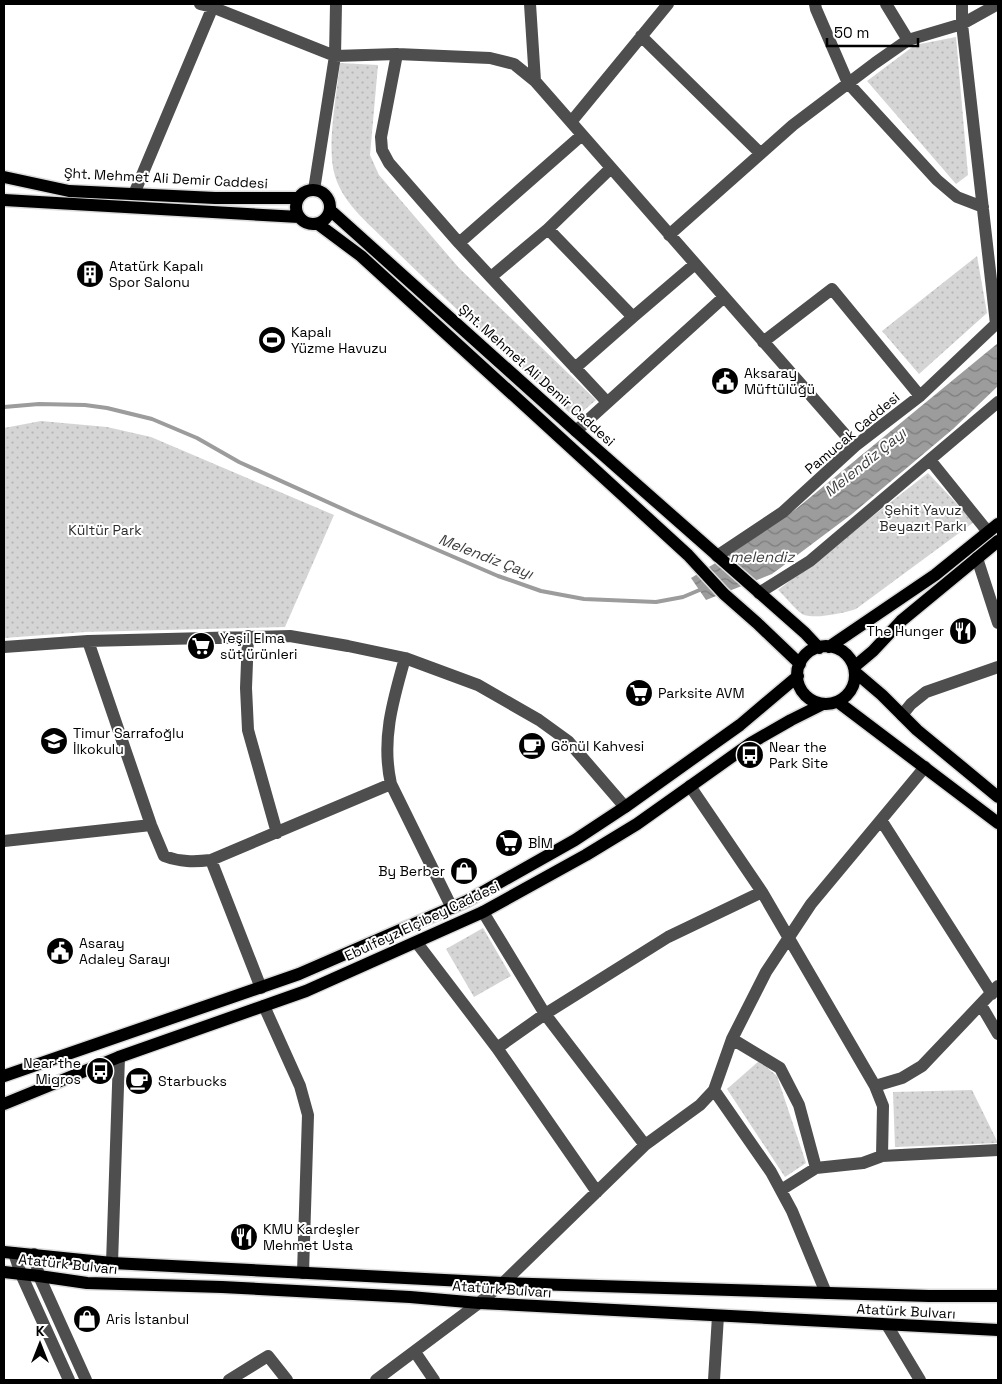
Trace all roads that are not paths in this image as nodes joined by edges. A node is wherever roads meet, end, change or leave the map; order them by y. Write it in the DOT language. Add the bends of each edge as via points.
graph roads {
  1 [pos="336,4"];
  2 [pos="530,4"];
  3 [pos="668,4"];
  4 [pos="815,4"];
  5 [pos="886,4"];
  6 [pos="962,4"];
  7 [pos="998,4"];
  8 [pos="209,5"];
  9 [pos="962,24"];
  10 [pos="641,36"];
  11 [pos="908,40"];
  12 [pos="398,54"];
  13 [pos="334,56"];
  14 [pos="535,81"];
  15 [pos="848,84"];
  16 [pos="571,122"];
  17 [pos="582,135"];
  18 [pos="760,153"];
  19 [pos="611,168"];
  20 [pos="4,178"];
  21 [pos="314,190"];
  22 [pos="134,194"];
  23 [pos="298,198"];
  24 [pos="4,200"];
  25 [pos="983,207"];
  26 [pos="330,210"];
  27 [pos="299,217"];
  28 [pos="318,224"];
  29 [pos="548,229"];
  30 [pos="669,235"];
  31 [pos="459,243"];
  32 [pos="695,264"];
  33 [pos="491,277"];
  34 [pos="724,298"];
  35 [pos="633,317"];
  36 [pos="997,323"];
  37 [pos="763,342"];
  38 [pos="575,368"];
  39 [pos="920,396"];
  40 [pos="608,402"];
  41 [pos="998,402"];
  42 [pos="576,431"];
  43 [pos="855,446"];
  44 [pos="930,460"];
  45 [pos="998,524"];
  46 [pos="988,532"];
  47 [pos="998,542"];
  48 [pos="977,558"];
  49 [pos="721,559"];
  50 [pos="754,589"];
  51 [pos="998,623"];
  52 [pos="248,636"];
  53 [pos="88,640"];
  54 [pos="4,647"];
  55 [pos="824,647"];
  56 [pos="405,658"];
  57 [pos="998,667"];
  58 [pos="854,669"];
  59 [pos="799,670"];
  60 [pos="838,702"];
  61 [pos="823,704"];
  62 [pos="902,715"];
  63 [pos="925,767"];
  64 [pos="391,784"];
  65 [pos="690,786"];
  66 [pos="998,797"];
  67 [pos="625,807"];
  68 [pos="881,820"];
  69 [pos="998,823"];
  70 [pos="151,825"];
  71 [pos="277,833"];
  72 [pos="4,841"];
  73 [pos="211,860"];
  74 [pos="762,892"];
  75 [pos="452,908"];
  76 [pos="483,912"];
  77 [pos="789,938"];
  78 [pos="417,943"];
  79 [pos="261,988"];
  80 [pos="995,990"];
  81 [pos="981,1005"];
  82 [pos="264,1006"];
  83 [pos="545,1014"];
  84 [pos="998,1034"];
  85 [pos="732,1039"];
  86 [pos="497,1048"];
  87 [pos="119,1057"];
  88 [pos="4,1076"];
  89 [pos="875,1086"];
  90 [pos="714,1090"];
  91 [pos="4,1104"];
  92 [pos="645,1145"];
  93 [pos="998,1150"];
  94 [pos="882,1156"];
  95 [pos="816,1168"];
  96 [pos="781,1190"];
  97 [pos="597,1192"];
  98 [pos="9,1252"];
  99 [pos="34,1254"];
  100 [pos="112,1263"];
  101 [pos="4,1272"];
  102 [pos="303,1273"];
  103 [pos="21,1274"];
  104 [pos="39,1276"];
  105 [pos="503,1283"];
  106 [pos="826,1293"];
  107 [pos="998,1296"];
  108 [pos="479,1303"];
  109 [pos="718,1316"];
  110 [pos="887,1325"];
  111 [pos="998,1330"];
  112 [pos="415,1352"];
  113 [pos="69,1380"];
  114 [pos="86,1380"];
  115 [pos="229,1380"];
  116 [pos="287,1380"];
  117 [pos="376,1380"];
  118 [pos="434,1380"];
  119 [pos="714,1380"];
  120 [pos="920,1380"];
  1 -- 13 [label="street"];
  2 -- 14 [label="street"];
  3 -- 10 [label="street"];
  4 -- 15 [label="street"];
  5 -- 11 [label="street"];
  6 -- 9 [label="street"];
  7 -- 9 [label="street"];
  8 -- 13 [label="street"];
  8 -- 22 [label="street"];
  9 -- 11 [label="street"];
  9 -- 25 [label="street"];
  10 -- 16 [label="street"];
  10 -- 18 [label="street"];
  11 -- 15 [label="street"];
  12 -- 13 [label="street"];
  12 -- 14 [label="street" via="490,58 514,64"];
  12 -- 31 [label="street" via="381,137 382,150 389,163"];
  13 -- 21 [label="street"];
  14 -- 16 [label="street"];
  15 -- 18 [label="street"];
  15 -- 25 [label="street" via="936,180 957,197"];
  16 -- 17 [label="street"];
  17 -- 19 [label="street"];
  17 -- 31 [label="street"];
  18 -- 30 [label="street"];
  19 -- 29 [label="street"];
  19 -- 30 [label="street"];
  20 -- 22 [label="main road, Şht. Mehmet Ali Demir Caddesi" via="69,191"];
  21 -- 23 [label="main road"];
  21 -- 26 [label="main road" via="328,198"];
  22 -- 23 [label="main road, Şht. Mehmet Ali Demir Caddesi"];
  23 -- 27 [label="main road"];
  24 -- 27 [label="main road"];
  25 -- 36 [label="street"];
  26 -- 28 [label="main road" via="326,219"];
  26 -- 42 [label="main road, Şht. Mehmet Ali Demir Caddesi"];
  27 -- 28 [label="main road" via="306,223"];
  28 -- 59 [label="main road" via="368,263 556,434 781,644"];
  29 -- 33 [label="street"];
  29 -- 35 [label="street"];
  30 -- 32 [label="street"];
  31 -- 33 [label="street"];
  32 -- 34 [label="street"];
  32 -- 35 [label="street"];
  33 -- 38 [label="street"];
  34 -- 37 [label="street"];
  34 -- 40 [label="street"];
  35 -- 38 [label="street"];
  36 -- 39 [label="street, Pamucak Caddesi"];
  37 -- 39 [label="street" via="832,289"];
  37 -- 43 [label="street"];
  38 -- 40 [label="street"];
  39 -- 43 [label="street, Pamucak Caddesi"];
  40 -- 42 [label="street"];
  41 -- 44 [label="street"];
  42 -- 49 [label="main road, Şht. Mehmet Ali Demir Caddesi"];
  43 -- 49 [label="street, Pamucak Caddesi" via="783,512"];
  44 -- 46 [label="street"];
  44 -- 50 [label="street" via="810,561"];
  45 -- 46 [label="main road"];
  46 -- 55 [label="main road" via="935,575"];
  47 -- 48 [label="main road"];
  48 -- 51 [label="street"];
  48 -- 58 [label="main road" via="901,621"];
  49 -- 50 [label="main road, Şht. Mehmet Ali Demir Caddesi"];
  50 -- 55 [label="main road, Şht. Mehmet Ali Demir Caddesi"];
  52 -- 53 [label="street"];
  52 -- 56 [label="street" via="290,636"];
  52 -- 71 [label="street" via="248,730"];
  53 -- 54 [label="street"];
  53 -- 70 [label="street"];
  55 -- 58 [label="main road" via="845,653"];
  55 -- 59 [label="main road" via="810,652"];
  56 -- 64 [label="street" via="392,701 388,730 386,753"];
  56 -- 67 [label="street" via="478,685 540,720 568,741"];
  57 -- 62 [label="street" via="926,692"];
  58 -- 60 [label="main road" via="851,690"];
  58 -- 62 [label="main road"];
  59 -- 61 [label="main road" via="803,692 813,701"];
  59 -- 67 [label="main road, Ebulfeyz Elçibey Caddesi" via="740,725"];
  60 -- 61 [label="main road"];
  60 -- 63 [label="main road"];
  61 -- 65 [label="main road, Ebulfeyz Elçibey Caddesi" via="751,743"];
  62 -- 66 [label="main road"];
  63 -- 68 [label="street"];
  63 -- 69 [label="main road"];
  64 -- 71 [label="street"];
  64 -- 75 [label="street"];
  65 -- 74 [label="street"];
  65 -- 76 [label="main road, Ebulfeyz Elçibey Caddesi" via="637,824"];
  67 -- 75 [label="main road, Ebulfeyz Elçibey Caddesi" via="574,840"];
  68 -- 77 [label="street" via="811,904"];
  68 -- 80 [label="street"];
  70 -- 72 [label="street"];
  70 -- 73 [label="street" via="164,856 179,861"];
  71 -- 73 [label="street"];
  73 -- 79 [label="street"];
  74 -- 77 [label="street"];
  74 -- 83 [label="street" via="668,938"];
  75 -- 79 [label="main road, Ebulfeyz Elçibey Caddesi"];
  76 -- 78 [label="main road, Ebulfeyz Elçibey Caddesi"];
  76 -- 83 [label="street"];
  77 -- 85 [label="street" via="766,972"];
  77 -- 89 [label="street"];
  78 -- 82 [label="main road, Ebulfeyz Elçibey Caddesi"];
  78 -- 86 [label="street"];
  79 -- 88 [label="main road, Ebulfeyz Elçibey Caddesi"];
  80 -- 81 [label="street"];
  81 -- 84 [label="street"];
  81 -- 89 [label="street" via="922,1066 902,1078"];
  82 -- 87 [label="main road, Ebulfeyz Elçibey Caddesi"];
  82 -- 102 [label="street" via="300,1086 308,1115"];
  83 -- 86 [label="street"];
  83 -- 92 [label="street"];
  85 -- 90 [label="street"];
  85 -- 95 [label="street" via="780,1068 799,1105"];
  86 -- 97 [label="street"];
  87 -- 91 [label="main road, Ebulfeyz Elçibey Caddesi"];
  87 -- 100 [label="street"];
  89 -- 94 [label="street" via="883,1106"];
  90 -- 92 [label="street" via="700,1105"];
  90 -- 96 [label="street"];
  92 -- 97 [label="street"];
  93 -- 94 [label="street"];
  94 -- 95 [label="street" via="864,1163"];
  95 -- 96 [label="street"];
  96 -- 106 [label="street"];
  97 -- 105 [label="street"];
  98 -- 99 [label="main road, Atatürk Bulvarı"];
  98 -- 103 [label="street"];
  99 -- 100 [label="main road, Atatürk Bulvarı"];
  99 -- 104 [label="street"];
  100 -- 102 [label="main road, Atatürk Bulvarı"];
  101 -- 103 [label="main road, Atatürk Bulvarı"];
  102 -- 105 [label="main road, Atatürk Bulvarı"];
  103 -- 104 [label="main road, Atatürk Bulvarı"];
  103 -- 113 [label="street"];
  104 -- 108 [label="main road, Atatürk Bulvarı" via="87,1283 222,1287"];
  104 -- 114 [label="street"];
  105 -- 106 [label="main road, Atatürk Bulvarı"];
  105 -- 108 [label="street"];
  106 -- 107 [label="main road, Atatürk Bulvarı"];
  108 -- 109 [label="main road, Atatürk Bulvarı"];
  108 -- 112 [label="street"];
  109 -- 110 [label="main road, Atatürk Bulvarı"];
  109 -- 119 [label="street"];
  110 -- 111 [label="main road, Atatürk Bulvarı"];
  110 -- 120 [label="street"];
  112 -- 117 [label="street"];
  112 -- 118 [label="street"];
  115 -- 116 [label="street" via="268,1356"];
}
